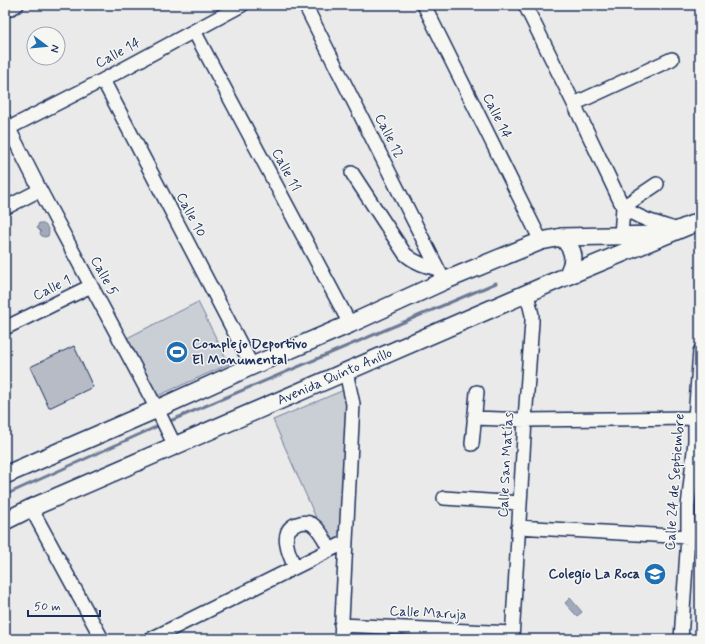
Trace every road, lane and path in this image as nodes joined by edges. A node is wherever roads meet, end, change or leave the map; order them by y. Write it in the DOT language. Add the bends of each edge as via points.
graph roads {
  1 [pos="17,5"];
  2 [pos="242,5"];
  3 [pos="305,5"];
  4 [pos="424,5"];
  5 [pos="525,5"];
  6 [pos="5,11"];
  7 [pos="194,31"];
  8 [pos="672,59"];
  9 [pos="103,80"];
  10 [pos="574,104"];
  11 [pos="7,125"];
  12 [pos="352,173"];
  13 [pos="657,184"];
  14 [pos="40,190"];
  15 [pos="623,207"];
  16 [pos="5,208"];
  17 [pos="700,221"];
  18 [pos="672,232"];
  19 [pos="621,236"];
  20 [pos="562,237"];
  21 [pos="541,241"];
  22 [pos="441,275"];
  23 [pos="567,276"];
  24 [pos="91,286"];
  25 [pos="526,294"];
  26 [pos="350,324"];
  27 [pos="5,328"];
  28 [pos="700,351"];
  29 [pos="252,366"];
  30 [pos="346,372"];
  31 [pos="477,392"];
  32 [pos="157,409"];
  33 [pos="474,418"];
  34 [pos="695,418"];
  35 [pos="525,420"];
  36 [pos="697,440"];
  37 [pos="472,444"];
  38 [pos="175,446"];
  39 [pos="5,475"];
  40 [pos="444,498"];
  41 [pos="520,502"];
  42 [pos="694,506"];
  43 [pos="31,508"];
  44 [pos="5,522"];
  45 [pos="518,527"];
  46 [pos="688,537"];
  47 [pos="346,542"];
  48 [pos="330,550"];
  49 [pos="295,567"];
  50 [pos="341,625"];
  51 [pos="512,636"];
  52 [pos="102,639"];
  53 [pos="151,639"];
  54 [pos="340,639"];
  55 [pos="681,639"];
  1 -- 6 [label="street"];
  2 -- 7 [label="street, Calle 14"];
  3 -- 22 [label="street, Calle 12"];
  4 -- 21 [label="street, Calle 14"];
  5 -- 10 [label="street"];
  7 -- 9 [label="street, Calle 14"];
  7 -- 26 [label="street, Calle 11"];
  8 -- 10 [label="street"];
  9 -- 11 [label="street, Calle 14"];
  9 -- 29 [label="street, Calle 10"];
  10 -- 15 [label="street"];
  11 -- 14 [label="street, Calle 5"];
  12 -- 22 [label="street" via="405,254 411,260"];
  13 -- 15 [label="street"];
  14 -- 16 [label="street"];
  14 -- 24 [label="street, Calle 5"];
  15 -- 18 [label="street" via="632,214"];
  15 -- 19 [label="street"];
  17 -- 18 [label="main road, Avenida Quinto Anillo"];
  18 -- 19 [label="main road, Avenida Quinto Anillo"];
  18 -- 23 [label="main road, Avenida Quinto Anillo"];
  19 -- 20 [label="main road, Avenida Quinto Anillo"];
  20 -- 21 [label="main road, Avenida Quinto Anillo"];
  20 -- 23 [label="main road" via="570,245 573,255 572,266"];
  21 -- 22 [label="main road, Avenida Quinto Anillo"];
  22 -- 26 [label="main road, Avenida Quinto Anillo"];
  23 -- 25 [label="main road, Avenida Quinto Anillo"];
  24 -- 27 [label="street, Calle 1"];
  24 -- 32 [label="street, Calle 5"];
  25 -- 30 [label="main road, Avenida Quinto Anillo"];
  25 -- 35 [label="street, Calle San Matías" via="532,322"];
  26 -- 29 [label="main road, Avenida Quinto Anillo"];
  28 -- 34 [label="street, Calle 24 de Septiembre"];
  29 -- 32 [label="main road, Avenida Quinto Anillo"];
  30 -- 38 [label="main road, Avenida Quinto Anillo"];
  30 -- 47 [label="street" via="353,404"];
  31 -- 33 [label="street"];
  32 -- 38 [label="street, Calle 5"];
  32 -- 39 [label="main road, Avenida Quinto Anillo"];
  33 -- 35 [label="street"];
  33 -- 37 [label="street"];
  34 -- 35 [label="street"];
  34 -- 36 [label="street, Calle 24 de Septiembre"];
  35 -- 41 [label="street, Calle San Matías"];
  36 -- 42 [label="street, Calle 24 de Septiembre"];
  38 -- 43 [label="main road, Avenida Quinto Anillo"];
  40 -- 41 [label="street"];
  41 -- 45 [label="street, Calle San Matías"];
  42 -- 46 [label="street, Calle 24 de Septiembre"];
  43 -- 44 [label="main road, Avenida Quinto Anillo"];
  43 -- 52 [label="street"];
  45 -- 46 [label="street"];
  45 -- 51 [label="street, Calle San Matías"];
  46 -- 55 [label="street, Calle 24 de Septiembre"];
  47 -- 48 [label="street"];
  47 -- 50 [label="street"];
  48 -- 49 [label="street"];
  48 -- 49 [label="street" via="319,530 310,523 293,525 288,531 286,541 288,554"];
  49 -- 53 [label="street"];
  50 -- 51 [label="street, Calle Maruja"];
  50 -- 54 [label="street"];
}
